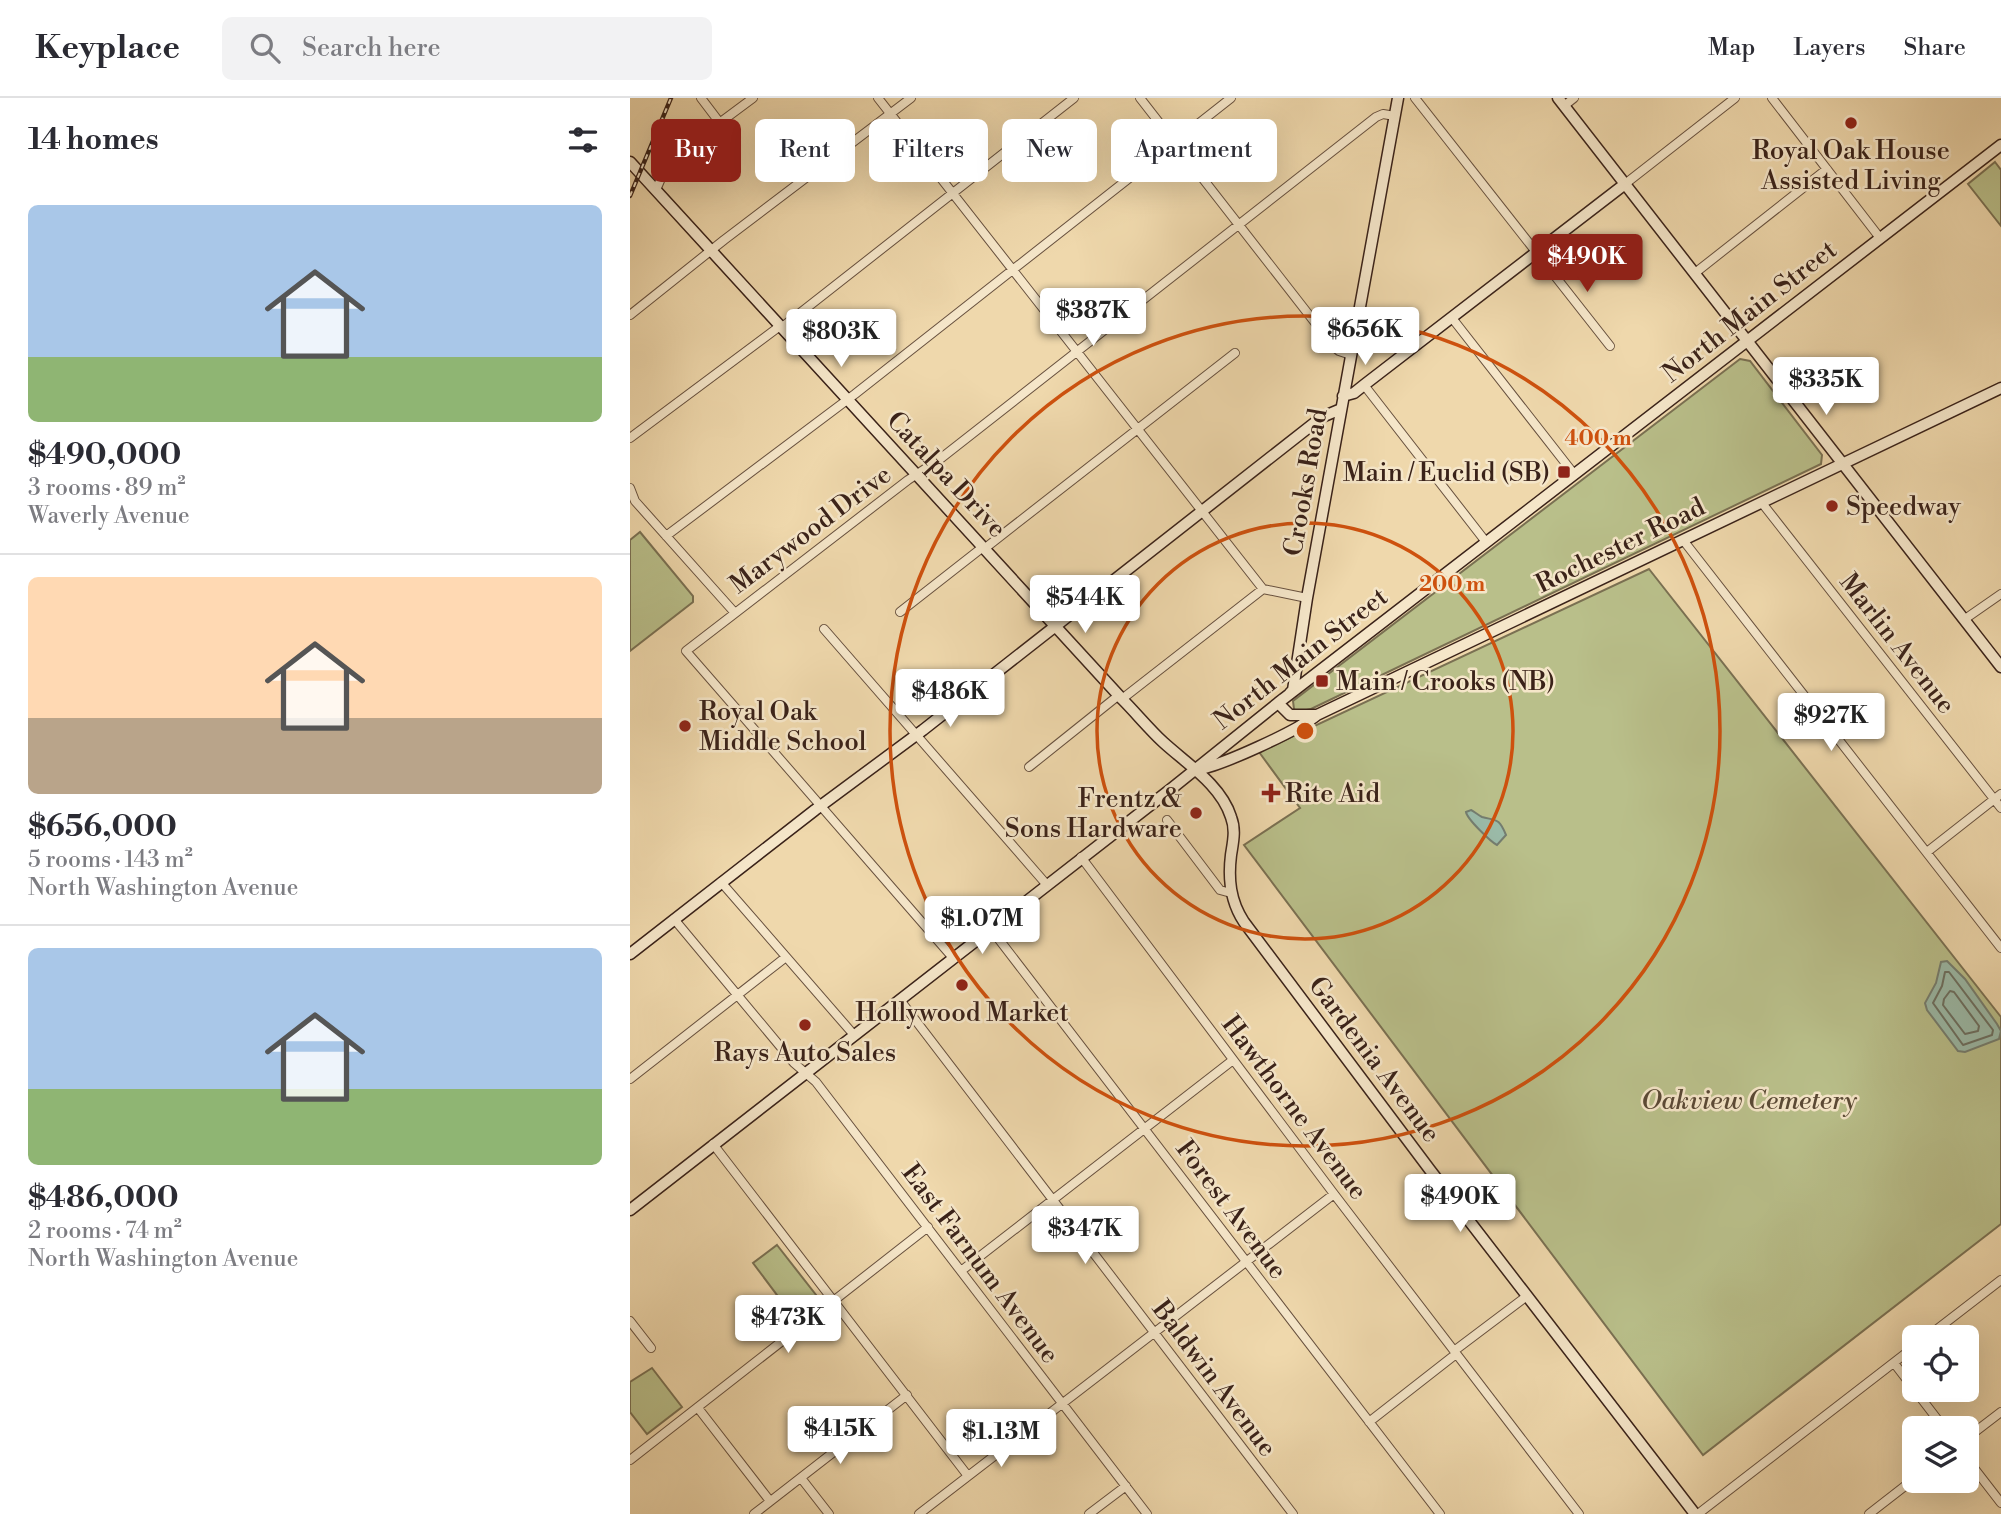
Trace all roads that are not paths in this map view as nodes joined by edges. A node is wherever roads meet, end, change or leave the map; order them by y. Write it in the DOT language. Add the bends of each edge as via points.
graph roads {
  1 [pos="701,98"];
  2 [pos="753,98"];
  3 [pos="878,98"];
  4 [pos="911,98"];
  5 [pos="1074,98"];
  6 [pos="1140,98"];
  7 [pos="1231,98"];
  8 [pos="1398,98"];
  9 [pos="1415,98"];
  10 [pos="1574,98"];
  11 [pos="1735,98"];
  12 [pos="1772,98"];
  13 [pos="1561,102"];
  14 [pos="890,113"];
  15 [pos="1395,116"];
  16 [pos="717,119"];
  17 [pos="725,119"];
  18 [pos="1157,119"];
  19 [pos="1204,119"];
  20 [pos="2001,145"];
  21 [pos="630,162"];
  22 [pos="1827,169"];
  23 [pos="660,182"];
  24 [pos="1124,182"];
  25 [pos="1206,182"];
  26 [pos="1625,184"];
  27 [pos="656,190"];
  28 [pos="953,194"];
  29 [pos="1239,224"];
  30 [pos="1880,238"];
  31 [pos="712,251"];
  32 [pos="1536,253"];
  33 [pos="1013,270"];
  34 [pos="1695,274"];
  35 [pos="630,315"];
  36 [pos="1452,318"];
  37 [pos="780,327"];
  38 [pos="1747,341"];
  39 [pos="1610,346"];
  40 [pos="1077,351"];
  41 [pos="1235,352"];
  42 [pos="1351,355"];
  43 [pos="1364,385"];
  44 [pos="2001,388"];
  45 [pos="1343,396"];
  46 [pos="847,399"];
  47 [pos="1341,409"];
  48 [pos="1138,428"];
  49 [pos="630,439"];
  50 [pos="1843,464"];
  51 [pos="1574,474"];
  52 [pos="917,475"];
  53 [pos="630,488"];
  54 [pos="1762,503"];
  55 [pos="1202,511"];
  56 [pos="666,536"];
  57 [pos="1683,540"];
  58 [pos="1486,542"];
  59 [pos="984,548"];
  60 [pos="1263,589"];
  61 [pos="2001,594"];
  62 [pos="1307,598"];
  63 [pos="900,611"];
  64 [pos="735,613"];
  65 [pos="1965,619"];
  66 [pos="1056,626"];
  67 [pos="824,629"];
  68 [pos="2001,667"];
  69 [pos="1293,690"];
  70 [pos="1121,697"];
  71 [pos="1278,703"];
  72 [pos="1317,715"];
  73 [pos="916,735"];
  74 [pos="1029,767"];
  75 [pos="1195,770"];
  76 [pos="1997,797"];
  77 [pos="820,806"];
  78 [pos="2001,808"];
  79 [pos="1167,820"];
  80 [pos="1927,852"];
  81 [pos="1082,857"];
  82 [pos="722,882"];
  83 [pos="1047,885"];
  84 [pos="1231,894"];
  85 [pos="674,919"];
  86 [pos="991,929"];
  87 [pos="2001,948"];
  88 [pos="630,954"];
  89 [pos="786,957"];
  90 [pos="953,958"];
  91 [pos="737,995"];
  92 [pos="900,1000"];
  93 [pos="854,1035"];
  94 [pos="1233,1060"];
  95 [pos="806,1073"];
  96 [pos="630,1079"];
  97 [pos="1144,1129"];
  98 [pos="713,1144"];
  99 [pos="1334,1194"];
  100 [pos="1053,1200"];
  101 [pos="630,1210"];
  102 [pos="928,1227"];
  103 [pos="1246,1262"];
  104 [pos="961,1271"];
  105 [pos="2001,1280"];
  106 [pos="1527,1296"];
  107 [pos="835,1301"];
  108 [pos="630,1321"];
  109 [pos="1943,1325"];
  110 [pos="1154,1333"];
  111 [pos="651,1348"];
  112 [pos="1455,1352"];
  113 [pos="1902,1357"];
  114 [pos="1894,1363"];
  115 [pos="907,1395"];
  116 [pos="1062,1404"];
  117 [pos="698,1408"];
  118 [pos="2001,1412"];
  119 [pos="1935,1416"];
  120 [pos="1369,1422"];
  121 [pos="1979,1429"];
  122 [pos="630,1460"];
  123 [pos="1979,1474"];
  124 [pos="968,1476"];
  125 [pos="801,1478"];
  126 [pos="1126,1486"];
  127 [pos="1902,1488"];
  128 [pos="770,1502"];
  129 [pos="2001,1503"];
  130 [pos="1691,1512"];
  131 [pos="754,1514"];
  132 [pos="829,1514"];
  133 [pos="919,1514"];
  134 [pos="1089,1514"];
  135 [pos="1147,1514"];
  136 [pos="1293,1514"];
  137 [pos="1440,1514"];
  138 [pos="1579,1514"];
  139 [pos="1869,1514"];
  1 -- 16 [label="street"];
  2 -- 17 [label="street"];
  3 -- 14 [label="street"];
  4 -- 14 [label="street"];
  5 -- 28 [label="street"];
  6 -- 18 [label="street"];
  7 -- 19 [label="street"];
  8 -- 15 [label="main road, Crooks Road"];
  9 -- 32 [label="street"];
  10 -- 13 [label="street"];
  11 -- 26 [label="street"];
  12 -- 22 [label="street"];
  13 -- 26 [label="main road"];
  14 -- 28 [label="street"];
  14 -- 31 [label="street"];
  15 -- 29 [label="street, Marywood Drive" via="1376,117"];
  15 -- 42 [label="main road, Crooks Road"];
  20 -- 30 [label="main road, North Main Street"];
  21 -- 27 [label="main road, Catalpa Drive"];
  22 -- 30 [label="street"];
  22 -- 34 [label="street"];
  23 -- 27 [label="street"];
  24 -- 33 [label="street"];
  25 -- 29 [label="street"];
  26 -- 32 [label="main road"];
  26 -- 34 [label="main road"];
  27 -- 31 [label="main road, Catalpa Drive"];
  28 -- 33 [label="street"];
  28 -- 37 [label="street"];
  29 -- 40 [label="street, Marywood Drive"];
  29 -- 42 [label="street" via="1334,346"];
  30 -- 38 [label="main road, North Main Street"];
  31 -- 35 [label="street"];
  31 -- 37 [label="main road, Catalpa Drive"];
  32 -- 36 [label="main road"];
  32 -- 39 [label="street"];
  33 -- 40 [label="street"];
  33 -- 46 [label="street"];
  34 -- 38 [label="main road"];
  36 -- 43 [label="main road"];
  36 -- 51 [label="street"];
  37 -- 46 [label="main road, Catalpa Drive"];
  37 -- 49 [label="street"];
  38 -- 50 [label="main road"];
  38 -- 51 [label="main road, North Main Street"];
  40 -- 48 [label="street"];
  40 -- 52 [label="street, Marywood Drive"];
  41 -- 48 [label="street"];
  42 -- 45 [label="main road, Crooks Road"];
  43 -- 45 [label="main road"];
  43 -- 58 [label="street"];
  44 -- 50 [label="main road, Rochester Road"];
  45 -- 47 [label="main road, Crooks Road"];
  46 -- 52 [label="main road, Catalpa Drive"];
  46 -- 56 [label="street"];
  47 -- 55 [label="main road" via="1322,417"];
  47 -- 62 [label="main road, Crooks Road"];
  48 -- 55 [label="street"];
  48 -- 59 [label="street"];
  50 -- 54 [label="main road, Rochester Road"];
  50 -- 65 [label="main road"];
  51 -- 58 [label="main road, North Main Street"];
  52 -- 59 [label="main road, Catalpa Drive"];
  52 -- 64 [label="street, Marywood Drive"];
  53 -- 56 [label="street" via="635,501"];
  54 -- 57 [label="main road, Rochester Road"];
  54 -- 76 [label="street, Marlin Avenue"];
  55 -- 60 [label="street"];
  55 -- 66 [label="main road"];
  56 -- 64 [label="street"];
  57 -- 72 [label="main road, Rochester Road"];
  57 -- 80 [label="street"];
  58 -- 69 [label="main road, North Main Street"];
  59 -- 63 [label="street"];
  59 -- 66 [label="main road, Catalpa Drive"];
  60 -- 62 [label="street"];
  60 -- 70 [label="street"];
  61 -- 65 [label="street"];
  62 -- 69 [label="main road, Crooks Road"];
  64 -- 77 [label="street, Marywood Drive" via="686,651"];
  65 -- 68 [label="main road"];
  66 -- 70 [label="main road, Catalpa Drive"];
  66 -- 73 [label="main road"];
  67 -- 73 [label="street"];
  69 -- 71 [label="main road"];
  70 -- 74 [label="street"];
  70 -- 75 [label="main road, Catalpa Drive"];
  71 -- 72 [label="main road" via="1294,717"];
  71 -- 75 [label="main road, North Main Street"];
  72 -- 75 [label="main road, Rochester Road" via="1272,740"];
  73 -- 77 [label="main road"];
  73 -- 83 [label="street"];
  75 -- 81 [label="main road, North Main Street"];
  75 -- 84 [label="main road, Gardenia Avenue" via="1211,785 1232,819"];
  76 -- 78 [label="street, Marlin Avenue"];
  76 -- 80 [label="street"];
  77 -- 82 [label="main road"];
  77 -- 90 [label="street"];
  79 -- 84 [label="street, Gardenia Avenue" via="1220,890"];
  80 -- 87 [label="street"];
  81 -- 83 [label="main road, North Main Street"];
  81 -- 94 [label="street, Hawthorne Avenue"];
  82 -- 85 [label="main road"];
  82 -- 89 [label="street"];
  83 -- 86 [label="main road, North Main Street"];
  84 -- 106 [label="main road, Gardenia Avenue" via="1244,922"];
  85 -- 88 [label="main road"];
  85 -- 91 [label="street, East Farnum Avenue"];
  86 -- 90 [label="main road, North Main Street"];
  86 -- 97 [label="street, Forest Avenue"];
  89 -- 91 [label="street"];
  89 -- 93 [label="street"];
  90 -- 92 [label="main road, North Main Street"];
  91 -- 95 [label="street, East Farnum Avenue"];
  91 -- 96 [label="street"];
  92 -- 93 [label="main road, North Main Street"];
  92 -- 100 [label="street, Baldwin Avenue"];
  93 -- 95 [label="main road, North Main Street"];
  94 -- 97 [label="street"];
  94 -- 99 [label="street, Hawthorne Avenue"];
  95 -- 98 [label="main road, North Main Street"];
  95 -- 102 [label="street, East Farnum Avenue"];
  97 -- 100 [label="street"];
  97 -- 103 [label="street, Forest Avenue"];
  98 -- 101 [label="main road, North Main Street"];
  98 -- 107 [label="street"];
  99 -- 103 [label="street"];
  99 -- 112 [label="street, Hawthorne Avenue"];
  100 -- 104 [label="street"];
  100 -- 110 [label="street, Baldwin Avenue"];
  102 -- 104 [label="street, East Farnum Avenue"];
  102 -- 107 [label="street"];
  103 -- 110 [label="street"];
  103 -- 120 [label="street, Forest Avenue"];
  104 -- 116 [label="street, East Farnum Avenue"];
  105 -- 109 [label="street"];
  106 -- 112 [label="street"];
  106 -- 130 [label="main road, Gardenia Avenue"];
  107 -- 115 [label="street"];
  107 -- 117 [label="street"];
  108 -- 111 [label="street"];
  110 -- 116 [label="street"];
  110 -- 136 [label="street, Baldwin Avenue"];
  112 -- 120 [label="street"];
  112 -- 138 [label="street, Hawthorne Avenue"];
  113 -- 114 [label="street"];
  114 -- 119 [label="street"];
  114 -- 130 [label="street"];
  115 -- 124 [label="street"];
  115 -- 125 [label="street"];
  116 -- 124 [label="street"];
  116 -- 126 [label="street, East Farnum Avenue"];
  117 -- 122 [label="street"];
  117 -- 128 [label="street"];
  118 -- 121 [label="street"];
  120 -- 137 [label="street, Forest Avenue"];
  123 -- 129 [label="street"];
  124 -- 133 [label="street"];
  125 -- 128 [label="street"];
  125 -- 132 [label="street"];
  126 -- 134 [label="street"];
  126 -- 135 [label="street, East Farnum Avenue"];
  127 -- 139 [label="street"];
  128 -- 131 [label="street"];
}
